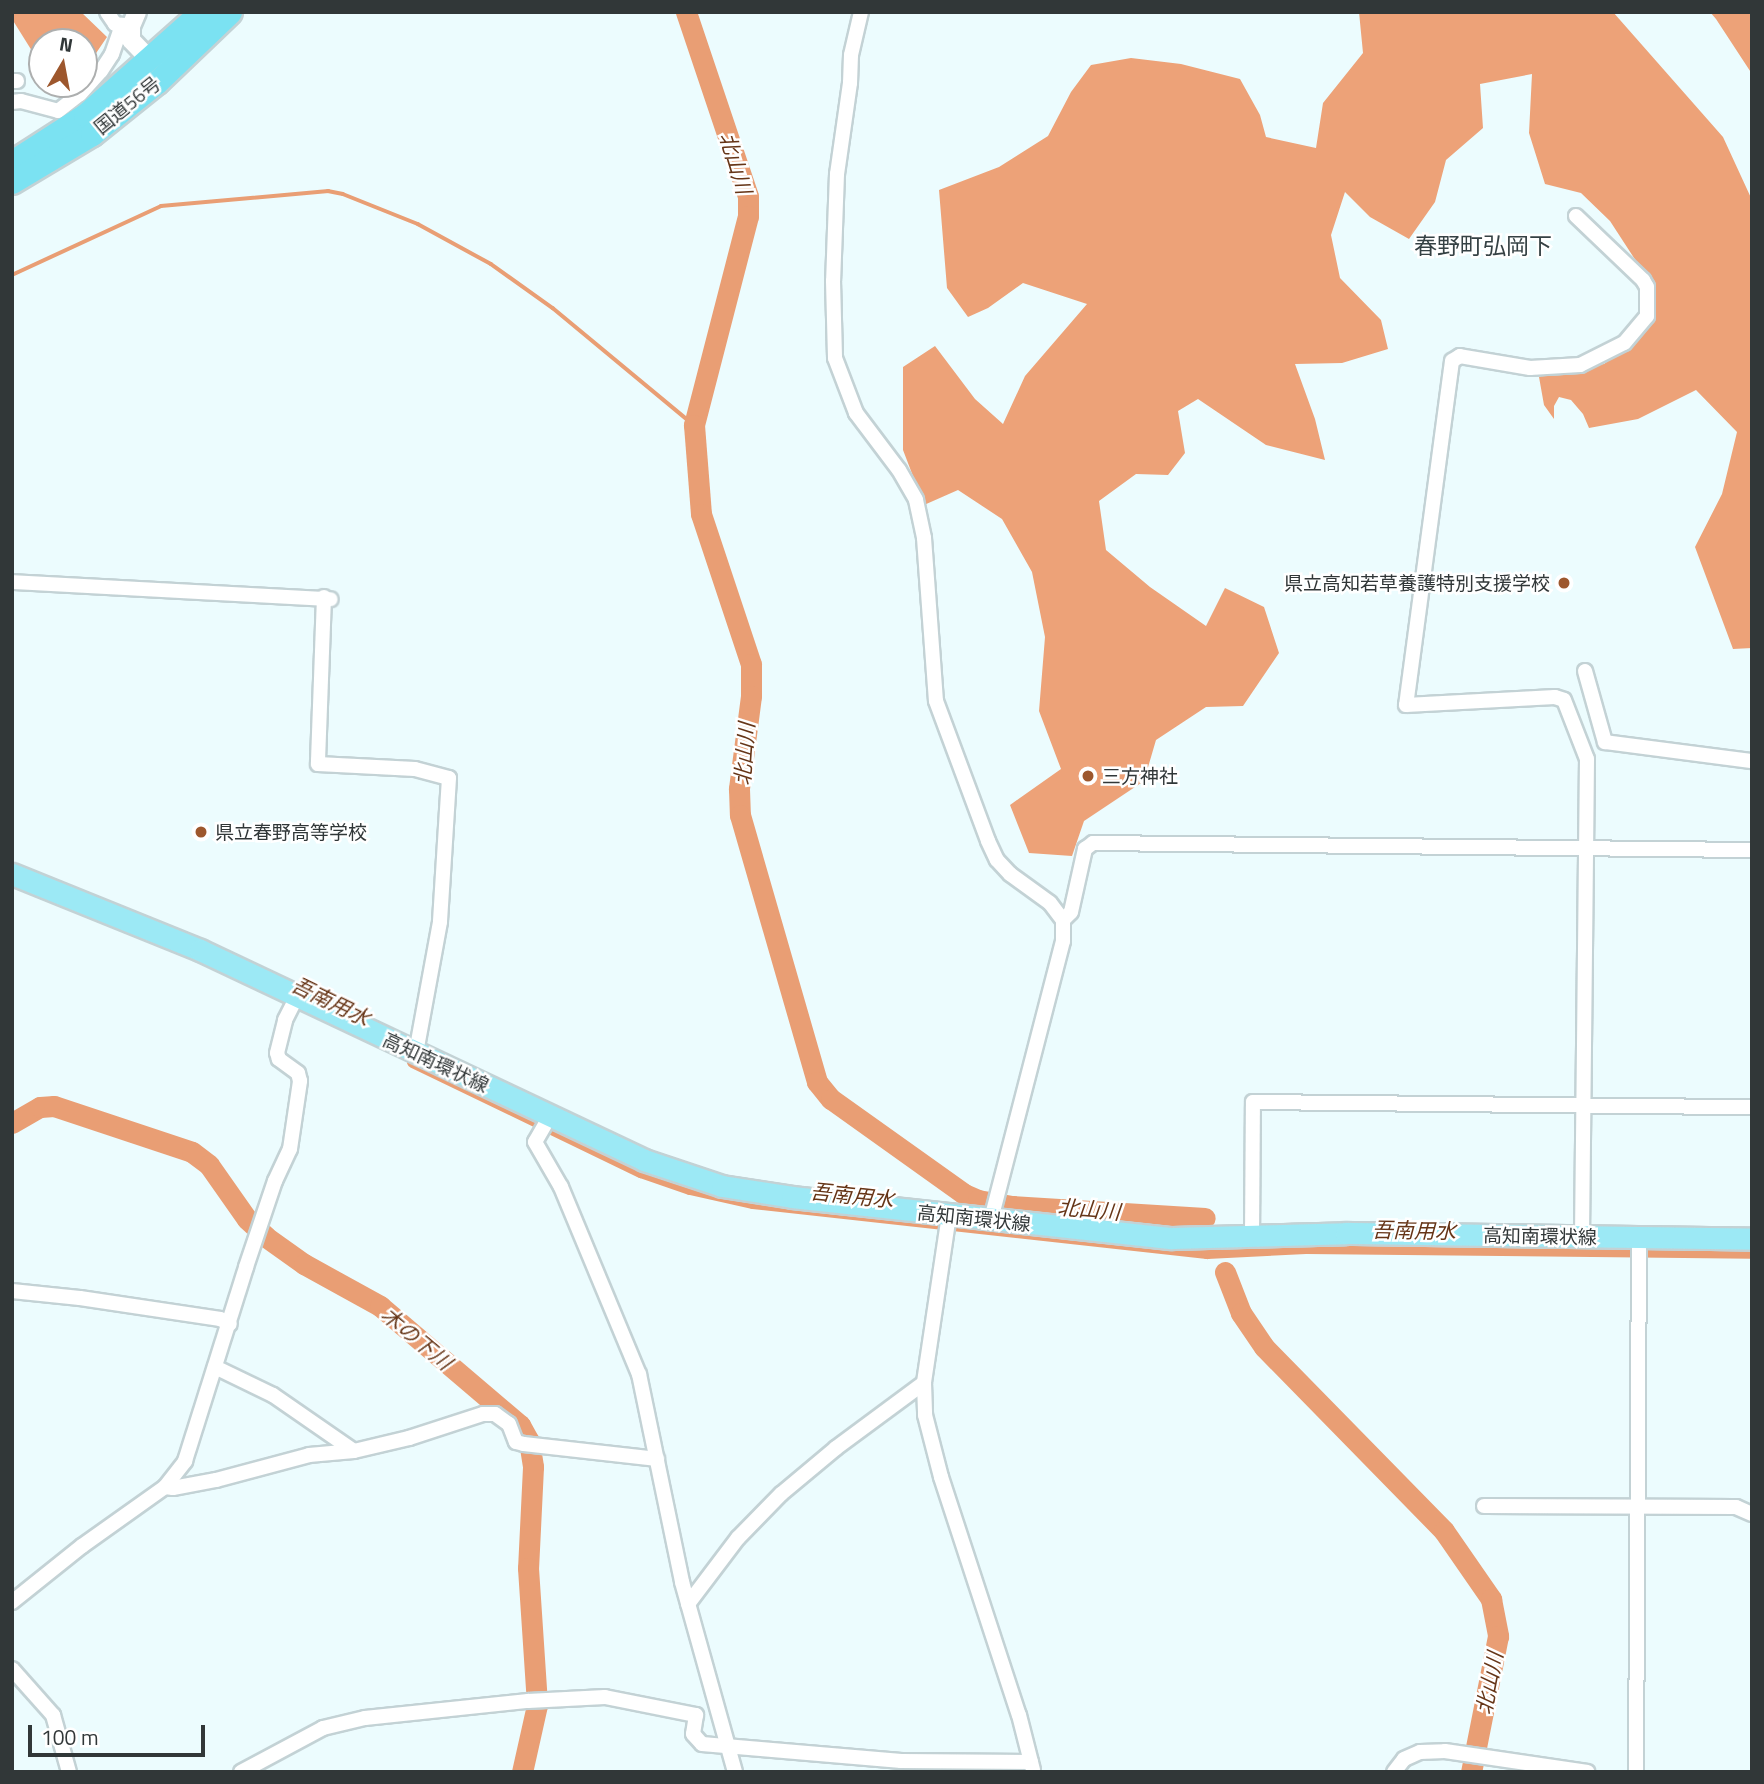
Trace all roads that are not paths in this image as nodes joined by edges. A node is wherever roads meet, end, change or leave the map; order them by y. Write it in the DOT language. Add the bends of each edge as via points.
graph roads {
  1 [pos="107,12"];
  2 [pos="201,12"];
  3 [pos="230,12"];
  4 [pos="861,12"];
  5 [pos="130,21"];
  6 [pos="150,60"];
  7 [pos="12,102"];
  8 [pos="12,162"];
  9 [pos="12,182"];
  10 [pos="1576,216"];
  11 [pos="12,582"];
  12 [pos="1585,671"];
  13 [pos="1752,761"];
  14 [pos="1586,849"];
  15 [pos="1752,850"];
  16 [pos="12,874"];
  17 [pos="1063,920"];
  18 [pos="294,1001"];
  19 [pos="416,1053"];
  20 [pos="1583,1106"];
  21 [pos="1752,1107"];
  22 [pos="546,1123"];
  23 [pos="992,1215"];
  24 [pos="948,1222"];
  25 [pos="1252,1237"];
  26 [pos="1582,1237"];
  27 [pos="1752,1239"];
  28 [pos="1639,1247"];
  29 [pos="12,1291"];
  30 [pos="229,1324"];
  31 [pos="215,1367"];
  32 [pos="924,1383"];
  33 [pos="354,1451"];
  34 [pos="657,1459"];
  35 [pos="166,1487"];
  36 [pos="1484,1506"];
  37 [pos="1637,1506"];
  38 [pos="1752,1514"];
  39 [pos="12,1602"];
  40 [pos="688,1604"];
  41 [pos="12,1669"];
  42 [pos="728,1747"];
  43 [pos="1032,1767"];
  44 [pos="69,1772"];
  45 [pos="241,1772"];
  46 [pos="735,1772"];
  47 [pos="1394,1772"];
  48 [pos="1587,1772"];
  49 [pos="1636,1772"];
  1 -- 5 [label="street" via="115,24"];
  2 -- 6 [label="highway, 国道56号"];
  3 -- 9 [label="highway, 国道56号" via="157,82 92,134"];
  4 -- 17 [label="street" via="850,55 837,174 835,358 856,412 916,500 924,538 936,701 988,841 1010,874 1050,902"];
  5 -- 6 [label="street" via="131,40"];
  5 -- 7 [label="street" via="101,71 58,111"];
  6 -- 8 [label="highway, 国道56号" via="85,115"];
  10 -- 14 [label="street" via="1643,280 1647,316 1623,343 1580,365 1530,368 1460,356 1452,361 1406,705 1564,700 1587,759"];
  11 -- 19 [label="street" via="327,598 318,764 415,769 449,778 440,922"];
  12 -- 13 [label="street" via="1605,742"];
  14 -- 15 [label="street"];
  14 -- 17 [label="street" via="1093,843 1085,849 1071,912"];
  14 -- 20 [label="street"];
  16 -- 18 [label="main road, 高知南環状線" via="200,950"];
  17 -- 23 [label="street" via="1063,941"];
  18 -- 19 [label="main road, 高知南環状線"];
  18 -- 30 [label="street" via="277,1053 298,1073 300,1081 290,1149 275,1181"];
  19 -- 22 [label="main road, 高知南環状線"];
  20 -- 21 [label="street"];
  20 -- 25 [label="street" via="1253,1102"];
  20 -- 26 [label="street"];
  22 -- 24 [label="main road, 高知南環状線" via="722,1186"];
  22 -- 34 [label="street" via="535,1142 561,1187 639,1374"];
  23 -- 24 [label="main road, 高知南環状線"];
  23 -- 25 [label="main road, 高知南環状線" via="1172,1238"];
  24 -- 32 [label="street"];
  25 -- 26 [label="main road, 高知南環状線" via="1346,1233"];
  26 -- 28 [label="main road, 高知南環状線"];
  27 -- 28 [label="main road, 高知南環状線"];
  28 -- 37 [label="street"];
  29 -- 30 [label="street" via="220,1319"];
  30 -- 31 [label="street"];
  31 -- 33 [label="street" via="273,1395"];
  31 -- 35 [label="street" via="185,1461"];
  32 -- 40 [label="street" via="781,1494 738,1538"];
  32 -- 43 [label="street" via="929,1436"];
  33 -- 34 [label="street" via="495,1414 509,1424 516,1442"];
  33 -- 35 [label="street" via="309,1455 216,1480"];
  34 -- 40 [label="street"];
  35 -- 39 [label="street"];
  36 -- 37 [label="street"];
  37 -- 38 [label="street" via="1736,1507"];
  37 -- 49 [label="street"];
  40 -- 42 [label="street"];
  41 -- 44 [label="street" via="53,1715"];
  42 -- 43 [label="street"];
  42 -- 45 [label="street" via="702,1744 693,1734 696,1715 623,1698 536,1700 365,1718 323,1728"];
  42 -- 46 [label="street"];
  47 -- 48 [label="street" via="1404,1759 1420,1752 1445,1751"];
}
